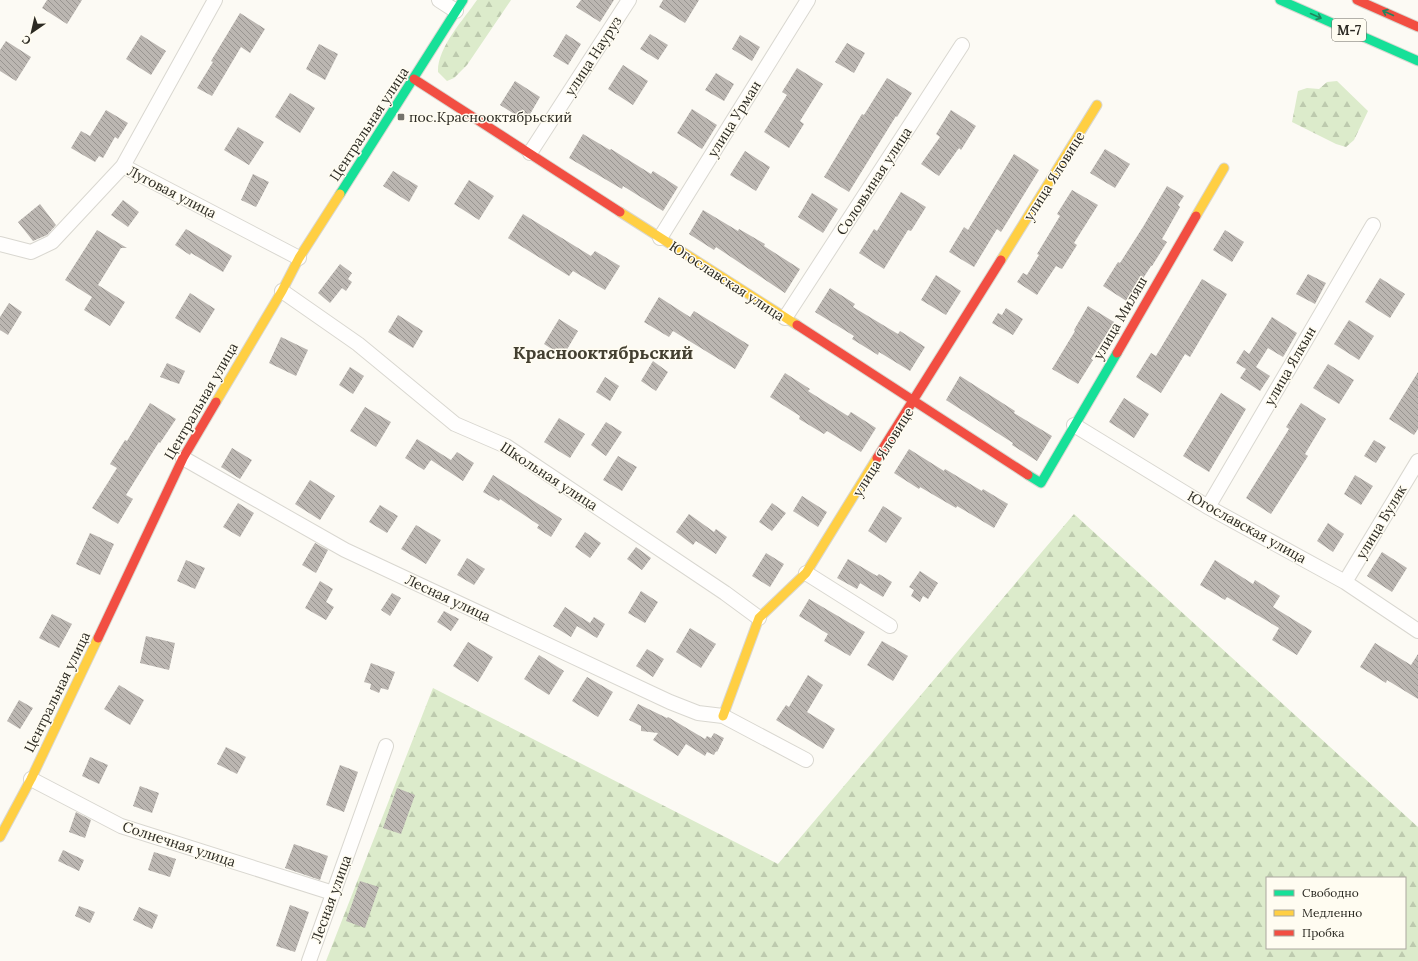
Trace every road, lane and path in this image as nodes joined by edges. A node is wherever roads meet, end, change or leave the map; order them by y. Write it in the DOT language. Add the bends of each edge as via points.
graph roads {
  1 [pos="215,0"];
  2 [pos="439,0"];
  3 [pos="629,0"];
  4 [pos="808,0"];
  5 [pos="1280,0"];
  6 [pos="1357,0"];
  7 [pos="460,6"];
  8 [pos="1418,27"];
  9 [pos="962,45"];
  10 [pos="1418,61"];
  11 [pos="414,79"];
  12 [pos="1097,106"];
  13 [pos="530,153"];
  14 [pos="123,166"];
  15 [pos="1224,168"];
  16 [pos="1373,225"];
  17 [pos="660,238"];
  18 [pos="0,244"];
  19 [pos="299,258"];
  20 [pos="282,291"];
  21 [pos="785,318"];
  22 [pos="914,401"];
  23 [pos="1074,425"];
  24 [pos="183,458"];
  25 [pos="1418,461"];
  26 [pos="1041,483"];
  27 [pos="1208,507"];
  28 [pos="806,573"];
  29 [pos="1345,582"];
  30 [pos="759,618"];
  31 [pos="890,626"];
  32 [pos="1418,632"];
  33 [pos="723,716"];
  34 [pos="386,746"];
  35 [pos="806,760"];
  36 [pos="31,779"];
  37 [pos="0,837"];
  38 [pos="333,893"];
  39 [pos="309,961"];
  1 -- 14 [label="street"];
  2 -- 7 [label="street"];
  3 -- 13 [label="street, улица Науруз"];
  4 -- 17 [label="street, улица Урман"];
  5 -- 10 [label="main road, М-7, one-way"];
  8 -- 6 [label="main road, М-7, one-way"];
  7 -- 11 [label="main road, Центральная улица"];
  9 -- 21 [label="street, Соловьиная улица"];
  11 -- 13 [label="main road, Югославская улица"];
  11 -- 19 [label="main road, Центральная улица"];
  12 -- 22 [label="main road, улица Яловице"];
  13 -- 17 [label="main road, Югославская улица"];
  14 -- 18 [label="street, Луговая улица" via="52,242 31,252"];
  14 -- 19 [label="street, Луговая улица"];
  15 -- 23 [label="main road, улица Миляш"];
  16 -- 27 [label="street, улица Ялкын"];
  17 -- 21 [label="main road, Югославская улица"];
  19 -- 20 [label="main road, Центральная улица"];
  20 -- 24 [label="main road, Центральная улица"];
  20 -- 30 [label="street, Школьная улица" via="358,344 455,424 506,446"];
  21 -- 22 [label="main road, Югославская улица"];
  22 -- 26 [label="main road, Югославская улица"];
  22 -- 28 [label="main road, улица Яловице"];
  23 -- 26 [label="main road, улица Миляш"];
  23 -- 27 [label="street, Югославская улица"];
  24 -- 33 [label="street, Лесная улица" via="345,550 670,702 698,713"];
  24 -- 36 [label="main road, Центральная улица"];
  25 -- 29 [label="street, улица Буляк"];
  27 -- 29 [label="street, Югославская улица"];
  28 -- 30 [label="main road, улица Яловице"];
  28 -- 31 [label="street"];
  29 -- 32 [label="street, Югославская улица"];
  30 -- 33 [label="main road, улица Яловице"];
  33 -- 35 [label="street"];
  34 -- 38 [label="street, Лесная улица"];
  36 -- 37 [label="main road, Центральная улица"];
  36 -- 38 [label="street, Солнечная улица" via="121,826"];
  38 -- 39 [label="street, Лесная улица"];
}
